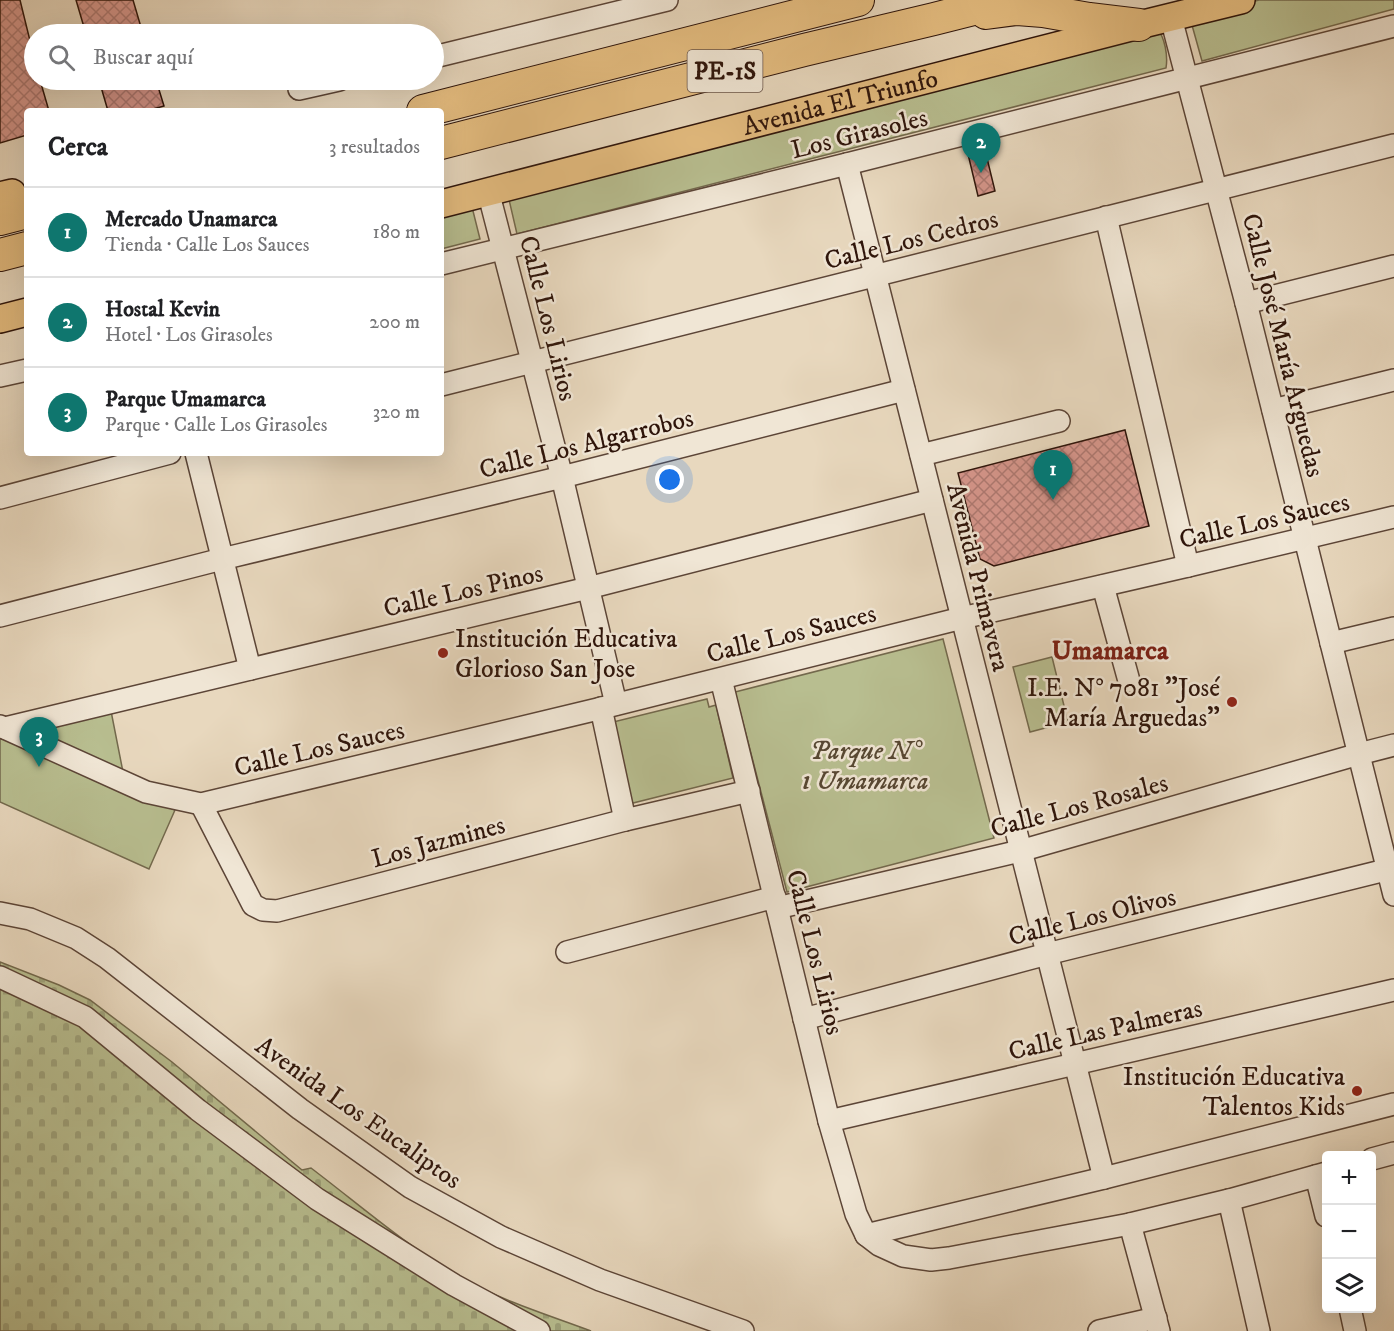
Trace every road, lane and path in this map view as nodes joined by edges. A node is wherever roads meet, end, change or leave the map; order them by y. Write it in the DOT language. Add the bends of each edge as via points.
graph roads {
  1 [pos="667,0"];
  2 [pos="858,0"];
  3 [pos="1009,0"];
  4 [pos="1241,0"];
  5 [pos="1171,18"];
  6 [pos="934,19"];
  7 [pos="1139,25"];
  8 [pos="1394,26"];
  9 [pos="444,55"];
  10 [pos="1186,78"];
  11 [pos="435,108"];
  12 [pos="444,142"];
  13 [pos="1394,145"];
  14 [pos="847,164"];
  15 [pos="1216,189"];
  16 [pos="488,191"];
  17 [pos="444,203"];
  18 [pos="1106,217"];
  19 [pos="503,248"];
  20 [pos="24,249"];
  21 [pos="0,255"];
  22 [pos="444,263"];
  23 [pos="1394,266"];
  24 [pos="875,275"];
  25 [pos="1246,303"];
  26 [pos="24,313"];
  27 [pos="0,319"];
  28 [pos="532,362"];
  29 [pos="24,371"];
  30 [pos="0,376"];
  31 [pos="1394,380"];
  32 [pos="444,384"];
  33 [pos="904,390"];
  34 [pos="1273,410"];
  35 [pos="1059,421"];
  36 [pos="921,455"];
  37 [pos="159,456"];
  38 [pos="196,456"];
  39 [pos="562,477"];
  40 [pos="0,498"];
  41 [pos="932,500"];
  42 [pos="1394,517"];
  43 [pos="1305,538"];
  44 [pos="222,559"];
  45 [pos="1188,566"];
  46 [pos="1103,586"];
  47 [pos="588,588"];
  48 [pos="0,616"];
  49 [pos="962,618"];
  50 [pos="1394,628"];
  51 [pos="1331,643"];
  52 [pos="250,669"];
  53 [pos="721,679"];
  54 [pos="1129,681"];
  55 [pos="609,706"];
  56 [pos="3,727"];
  57 [pos="1394,745"];
  58 [pos="1359,754"];
  59 [pos="749,791"];
  60 [pos="201,804"];
  61 [pos="625,820"];
  62 [pos="1020,850"];
  63 [pos="1391,869"];
  64 [pos="1394,895"];
  65 [pos="776,903"];
  66 [pos="0,913"];
  67 [pos="567,952"];
  68 [pos="1047,954"];
  69 [pos="0,977"];
  70 [pos="1394,990"];
  71 [pos="804,1019"];
  72 [pos="1075,1064"];
  73 [pos="1394,1104"];
  74 [pos="829,1121"];
  75 [pos="1394,1152"];
  76 [pos="1376,1157"];
  77 [pos="1321,1175"];
  78 [pos="1104,1178"];
  79 [pos="1229,1200"];
  80 [pos="1325,1205"];
  81 [pos="1130,1224"];
  82 [pos="866,1235"];
  83 [pos="1351,1313"];
  84 [pos="1158,1325"];
  85 [pos="539,1331"];
  86 [pos="743,1331"];
  87 [pos="1099,1331"];
  88 [pos="1260,1331"];
  89 [pos="1356,1331"];
  1 -- 9 [label="street"];
  2 -- 11 [label="highway, PE-1S"];
  3 -- 6 [label="highway, PE-1S"];
  4 -- 5 [label="main road, Avenida El Triunfo"];
  5 -- 7 [label="main road, Avenida El Triunfo"];
  5 -- 10 [label="street, Calle José María Arguedas"];
  6 -- 7 [label="highway" via="1016,9"];
  6 -- 12 [label="highway, PE-1S"];
  7 -- 16 [label="main road, Avenida El Triunfo"];
  8 -- 10 [label="street, Los Girasoles"];
  10 -- 14 [label="street, Los Girasoles"];
  10 -- 15 [label="street, Calle José María Arguedas"];
  13 -- 15 [label="street, Calle Los Cedros"];
  14 -- 19 [label="street, Los Girasoles"];
  14 -- 24 [label="street, Avenida Primavera"];
  15 -- 18 [label="street, Calle Los Cedros"];
  15 -- 25 [label="street, Calle José María Arguedas"];
  16 -- 17 [label="main road, Avenida El Triunfo"];
  16 -- 19 [label="street, Calle Los Lirios"];
  18 -- 24 [label="street, Calle Los Cedros"];
  18 -- 45 [label="street"];
  19 -- 22 [label="street, Los Girasoles"];
  19 -- 28 [label="street, Calle Los Lirios"];
  20 -- 21 [label="highway"];
  23 -- 25 [label="street"];
  24 -- 28 [label="street, Calle Los Cedros"];
  24 -- 33 [label="street, Avenida Primavera"];
  25 -- 34 [label="street, Calle José María Arguedas"];
  26 -- 27 [label="main road"];
  28 -- 32 [label="street, Calle Los Cedros"];
  28 -- 39 [label="street, Calle Los Lirios"];
  29 -- 30 [label="street"];
  31 -- 34 [label="street"];
  33 -- 36 [label="street, Avenida Primavera"];
  33 -- 39 [label="street, Calle Los Algarrobos"];
  34 -- 43 [label="street, Calle José María Arguedas"];
  35 -- 36 [label="street"];
  36 -- 41 [label="street, Avenida Primavera"];
  37 -- 40 [label="street"];
  38 -- 44 [label="street"];
  39 -- 44 [label="street, Calle Los Algarrobos"];
  39 -- 47 [label="street, Calle Los Lirios"];
  41 -- 47 [label="street, Calle Los Pinos"];
  41 -- 49 [label="street, Avenida Primavera"];
  42 -- 43 [label="street, Calle Los Sauces"];
  43 -- 45 [label="street, Calle Los Sauces"];
  43 -- 51 [label="street, Calle José María Arguedas"];
  44 -- 48 [label="street, Calle Los Algarrobos"];
  44 -- 52 [label="street"];
  45 -- 46 [label="street, Calle Los Sauces"];
  46 -- 49 [label="street, Calle Los Sauces"];
  46 -- 54 [label="street"];
  47 -- 52 [label="street, Calle Los Pinos"];
  47 -- 55 [label="street, Calle Los Lirios"];
  49 -- 53 [label="street, Calle Los Sauces"];
  49 -- 62 [label="street, Avenida Primavera"];
  50 -- 51 [label="street"];
  51 -- 58 [label="street, Calle José María Arguedas"];
  52 -- 56 [label="street, Calle Los Pinos"];
  53 -- 55 [label="street, Calle Los Sauces"];
  53 -- 59 [label="street, Calle Los Lirios"];
  55 -- 60 [label="street, Calle Los Sauces"];
  55 -- 61 [label="street, Calle Los Lirios"];
  56 -- 60 [label="street" via="146,792"];
  57 -- 58 [label="street, Calle Los Rosales"];
  58 -- 62 [label="street, Calle Los Rosales"];
  58 -- 63 [label="street, Calle José María Arguedas"];
  59 -- 61 [label="street, Los Jazmines"];
  59 -- 65 [label="street, Calle Los Lirios"];
  60 -- 61 [label="street, Los Jazmines" via="253,905 277,911"];
  62 -- 65 [label="street, Calle Los Rosales"];
  62 -- 68 [label="street, Avenida Primavera"];
  63 -- 64 [label="street, Calle José María Arguedas"];
  63 -- 68 [label="street, Calle Los Olivos"];
  65 -- 67 [label="street, Calle Los Rosales"];
  65 -- 71 [label="street, Calle Los Lirios"];
  66 -- 86 [label="street, Avenida Los Eucaliptos" via="30,919 75,938 107,958 300,1109 410,1187 511,1241 600,1280"];
  68 -- 71 [label="street, Calle Los Olivos"];
  68 -- 72 [label="street, Avenida Primavera"];
  69 -- 85 [label="street" via="85,1017 198,1110 317,1199 454,1286"];
  70 -- 72 [label="street, Calle Las Palmeras"];
  71 -- 74 [label="street, Calle Los Lirios"];
  72 -- 74 [label="street, Calle Las Palmeras"];
  72 -- 78 [label="street, Avenida Primavera"];
  73 -- 78 [label="street"];
  74 -- 82 [label="street, Calle Los Lirios" via="856,1214"];
  75 -- 76 [label="street"];
  77 -- 79 [label="street"];
  77 -- 80 [label="street"];
  78 -- 82 [label="street"];
  79 -- 81 [label="street"];
  79 -- 88 [label="street"];
  81 -- 82 [label="street" via="931,1260 903,1256"];
  81 -- 84 [label="street"];
  83 -- 89 [label="street"];
  84 -- 87 [label="street"];
}
